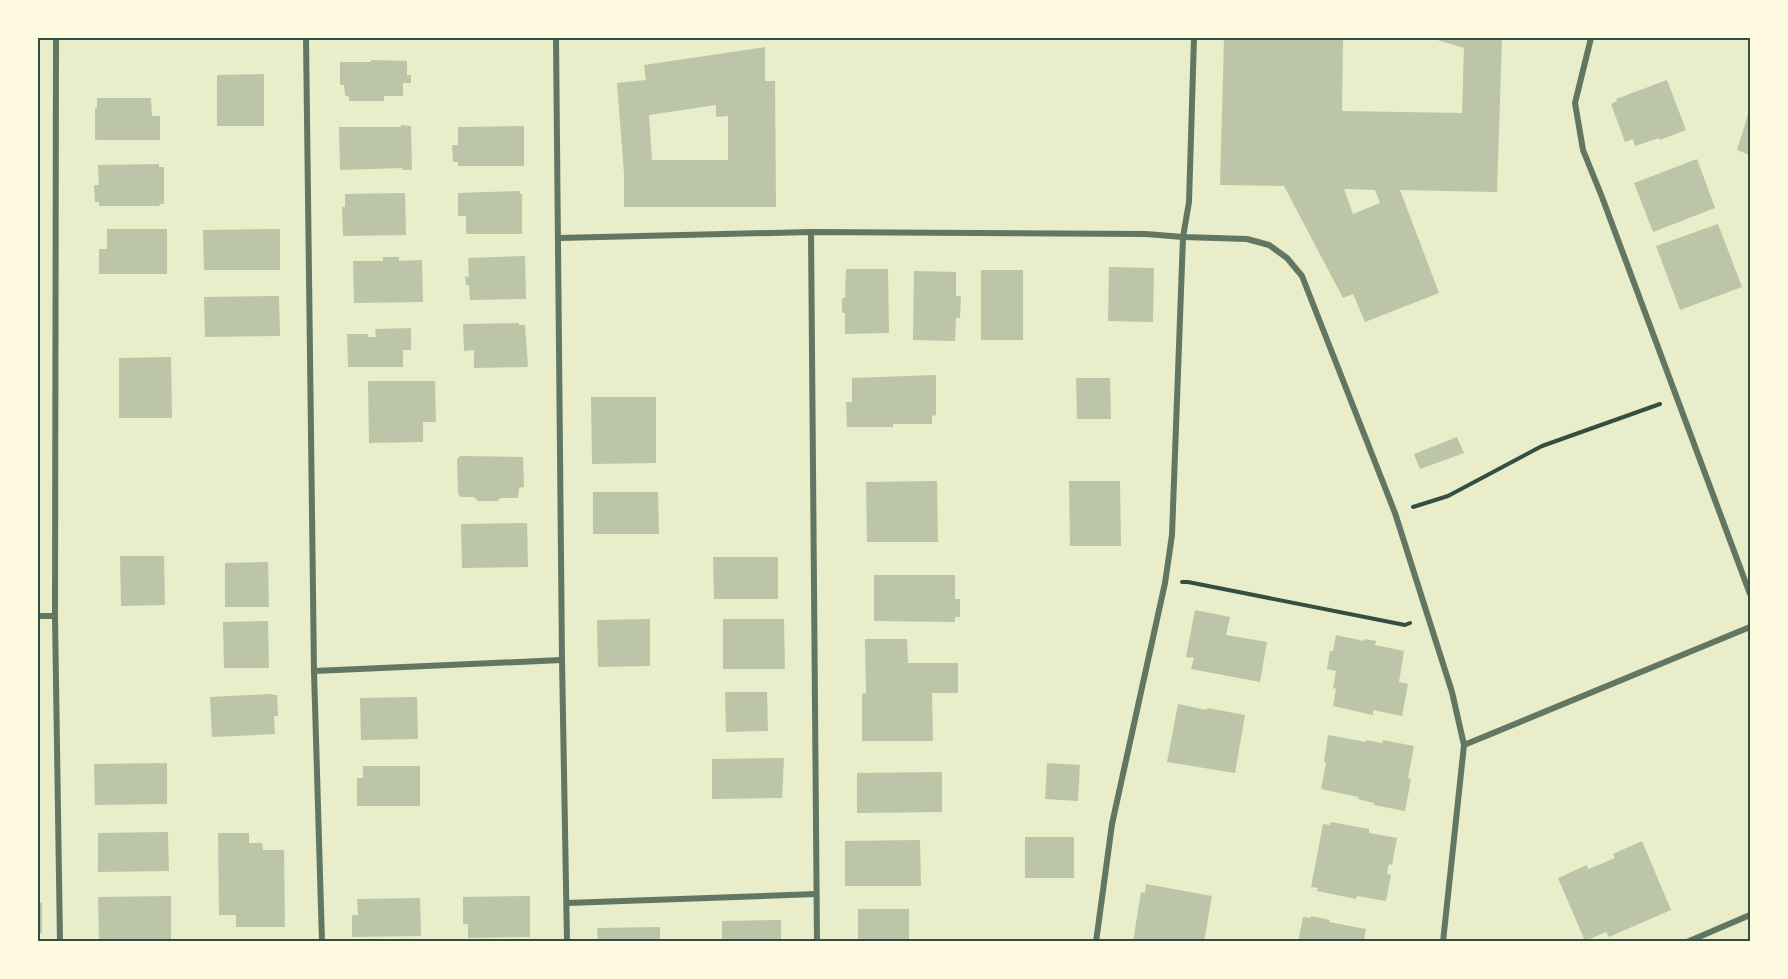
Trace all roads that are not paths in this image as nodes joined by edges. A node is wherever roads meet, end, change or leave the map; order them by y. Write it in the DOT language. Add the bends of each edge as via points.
graph roads {
  1 [pos="56,38"];
  2 [pos="306,38"];
  3 [pos="556,38"];
  4 [pos="1194,38"];
  5 [pos="1591,38"];
  6 [pos="811,232"];
  7 [pos="1183,237"];
  8 [pos="559,238"];
  9 [pos="1750,594"];
  10 [pos="38,616"];
  11 [pos="55,616"];
  12 [pos="1750,627"];
  13 [pos="562,660"];
  14 [pos="314,671"];
  15 [pos="1464,745"];
  16 [pos="816,894"];
  17 [pos="567,903"];
  18 [pos="1750,915"];
  19 [pos="60,942"];
  20 [pos="322,942"];
  21 [pos="567,942"];
  22 [pos="817,942"];
  23 [pos="1096,942"];
  24 [pos="1443,942"];
  25 [pos="1687,942"];
  1 -- 11 [label="street"];
  2 -- 14 [label="street"];
  3 -- 8 [label="street"];
  4 -- 7 [label="street" via="1189,202"];
  5 -- 9 [label="street" via="1575,103 1583,150"];
  6 -- 7 [label="street"];
  6 -- 8 [label="street"];
  6 -- 16 [label="street"];
  7 -- 15 [label="street" via="1247,239 1269,245 1302,276 1395,513 1452,692"];
  7 -- 23 [label="street" via="1172,535 1112,824"];
  8 -- 13 [label="street"];
  10 -- 11 [label="street"];
  11 -- 19 [label="street"];
  12 -- 15 [label="street"];
  13 -- 14 [label="street"];
  13 -- 17 [label="street"];
  14 -- 20 [label="street"];
  15 -- 24 [label="street"];
  16 -- 17 [label="street"];
  16 -- 22 [label="street"];
  17 -- 21 [label="street"];
  18 -- 25 [label="street"];
}
